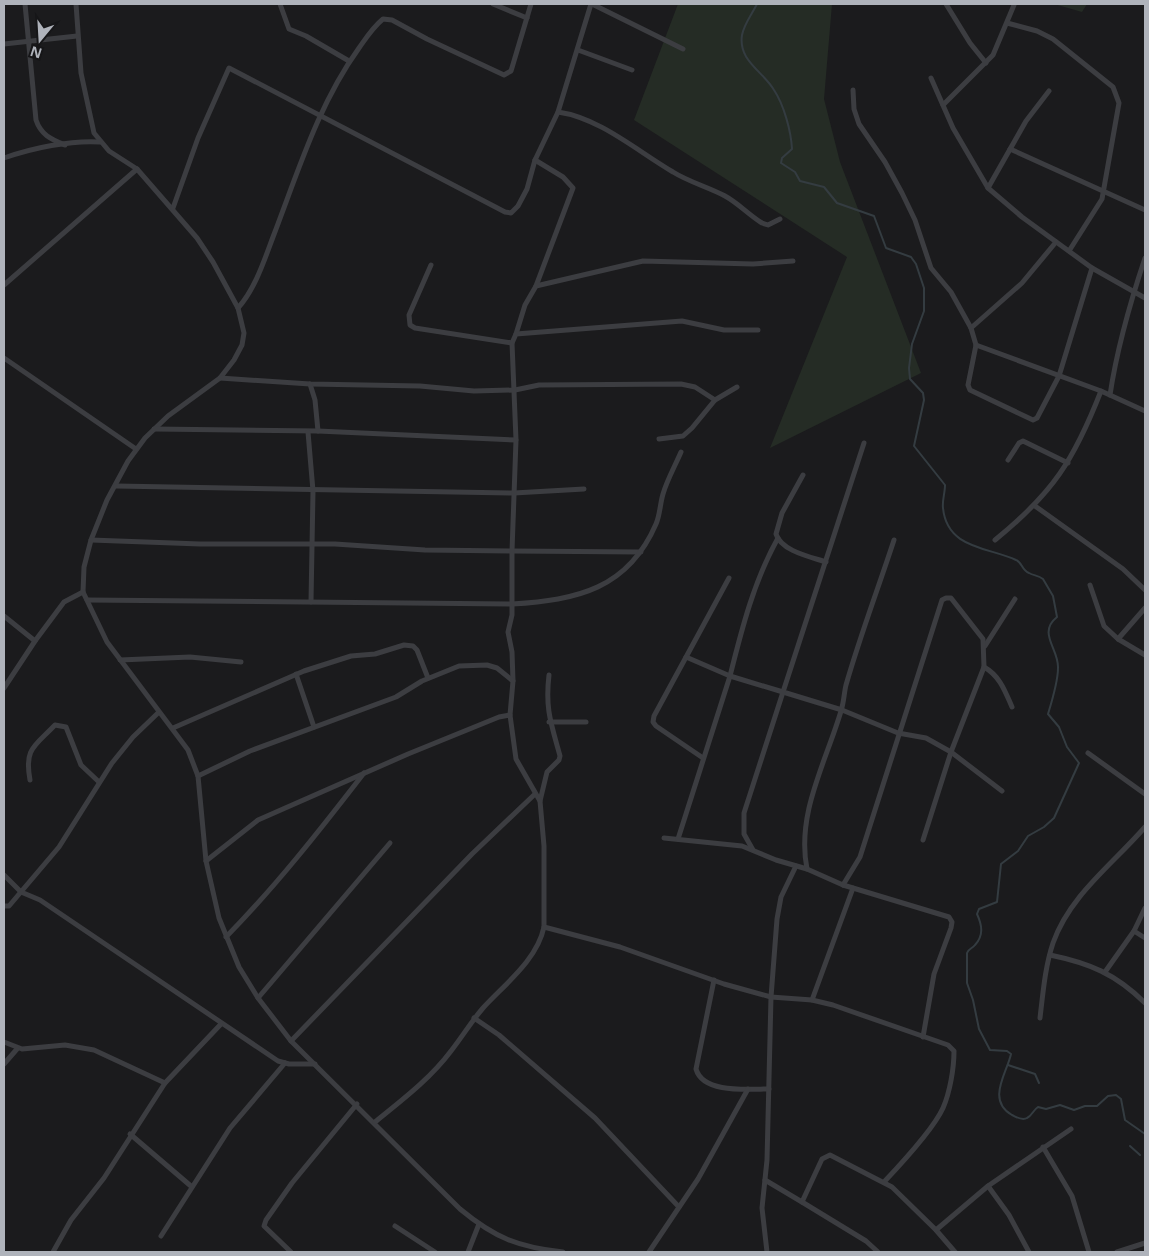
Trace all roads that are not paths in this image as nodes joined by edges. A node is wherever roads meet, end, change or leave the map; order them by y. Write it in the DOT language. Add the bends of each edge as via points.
graph roads {
  1 [pos="25,4"];
  2 [pos="76,4"];
  3 [pos="280,4"];
  4 [pos="493,4"];
  5 [pos="531,4"];
  6 [pos="591,4"];
  7 [pos="946,4"];
  8 [pos="1014,5"];
  9 [pos="527,18"];
  10 [pos="1007,23"];
  11 [pos="77,36"];
  12 [pos="30,40"];
  13 [pos="4,44"];
  14 [pos="684,49"];
  15 [pos="578,50"];
  16 [pos="349,61"];
  17 [pos="986,64"];
  18 [pos="632,70"];
  19 [pos="931,78"];
  20 [pos="853,90"];
  21 [pos="1049,91"];
  22 [pos="944,105"];
  23 [pos="558,112"];
  24 [pos="319,115"];
  25 [pos="100,142"];
  26 [pos="65,146"];
  27 [pos="1010,149"];
  28 [pos="4,158"];
  29 [pos="535,160"];
  30 [pos="137,169"];
  31 [pos="988,188"];
  32 [pos="1103,191"];
  33 [pos="173,208"];
  34 [pos="1145,210"];
  35 [pos="780,219"];
  36 [pos="1056,242"];
  37 [pos="1069,251"];
  38 [pos="1145,258"];
  39 [pos="793,261"];
  40 [pos="431,265"];
  41 [pos="1092,268"];
  42 [pos="4,285"];
  43 [pos="536,286"];
  44 [pos="1133,292"];
  45 [pos="1145,298"];
  46 [pos="238,308"];
  47 [pos="971,328"];
  48 [pos="758,330"];
  49 [pos="516,334"];
  50 [pos="512,343"];
  51 [pos="976,345"];
  52 [pos="4,358"];
  53 [pos="1059,376"];
  54 [pos="220,378"];
  55 [pos="310,384"];
  56 [pos="737,387"];
  57 [pos="515,390"];
  58 [pos="1101,391"];
  59 [pos="1110,395"];
  60 [pos="714,400"];
  61 [pos="1145,411"];
  62 [pos="153,429"];
  63 [pos="318,431"];
  64 [pos="308,432"];
  65 [pos="659,439"];
  66 [pos="516,440"];
  67 [pos="864,443"];
  68 [pos="136,449"];
  69 [pos="681,452"];
  70 [pos="1008,460"];
  71 [pos="1068,464"];
  72 [pos="804,475"];
  73 [pos="116,486"];
  74 [pos="584,489"];
  75 [pos="313,491"];
  76 [pos="514,493"];
  77 [pos="1035,506"];
  78 [pos="778,538"];
  79 [pos="91,540"];
  80 [pos="894,540"];
  81 [pos="995,540"];
  82 [pos="311,546"];
  83 [pos="512,552"];
  84 [pos="641,552"];
  85 [pos="826,562"];
  86 [pos="729,578"];
  87 [pos="1090,585"];
  88 [pos="1145,590"];
  89 [pos="84,592"];
  90 [pos="1015,598"];
  91 [pos="87,600"];
  92 [pos="311,602"];
  93 [pos="512,604"];
  94 [pos="1145,608"];
  95 [pos="4,616"];
  96 [pos="1118,640"];
  97 [pos="35,641"];
  98 [pos="985,646"];
  99 [pos="1145,655"];
  100 [pos="686,657"];
  101 [pos="120,660"];
  102 [pos="240,662"];
  103 [pos="984,667"];
  104 [pos="296,674"];
  105 [pos="549,675"];
  106 [pos="730,676"];
  107 [pos="428,678"];
  108 [pos="513,681"];
  109 [pos="4,688"];
  110 [pos="783,692"];
  111 [pos="1012,707"];
  112 [pos="842,710"];
  113 [pos="160,712"];
  114 [pos="510,715"];
  115 [pos="549,722"];
  116 [pos="586,722"];
  117 [pos="314,727"];
  118 [pos="173,728"];
  119 [pos="898,733"];
  120 [pos="951,752"];
  121 [pos="1088,753"];
  122 [pos="703,758"];
  123 [pos="364,773"];
  124 [pos="198,776"];
  125 [pos="30,780"];
  126 [pos="99,782"];
  127 [pos="1002,791"];
  128 [pos="535,794"];
  129 [pos="1145,794"];
  130 [pos="540,801"];
  131 [pos="1145,827"];
  132 [pos="664,838"];
  133 [pos="678,839"];
  134 [pos="923,840"];
  135 [pos="390,843"];
  136 [pos="753,850"];
  137 [pos="206,861"];
  138 [pos="796,866"];
  139 [pos="807,869"];
  140 [pos="4,875"];
  141 [pos="843,885"];
  142 [pos="852,888"];
  143 [pos="21,892"];
  144 [pos="4,906"];
  145 [pos="1145,908"];
  146 [pos="544,927"];
  147 [pos="1134,931"];
  148 [pos="226,937"];
  149 [pos="1145,938"];
  150 [pos="1050,954"];
  151 [pos="1104,972"];
  152 [pos="714,980"];
  153 [pos="771,997"];
  154 [pos="258,998"];
  155 [pos="812,1000"];
  156 [pos="1145,1002"];
  157 [pos="474,1018"];
  158 [pos="1040,1018"];
  159 [pos="221,1024"];
  160 [pos="923,1037"];
  161 [pos="291,1041"];
  162 [pos="4,1042"];
  163 [pos="17,1048"];
  164 [pos="4,1064"];
  165 [pos="285,1064"];
  166 [pos="315,1064"];
  167 [pos="165,1083"];
  168 [pos="748,1089"];
  169 [pos="769,1089"];
  170 [pos="357,1104"];
  171 [pos="375,1122"];
  172 [pos="1071,1129"];
  173 [pos="130,1134"];
  174 [pos="1043,1147"];
  175 [pos="765,1180"];
  176 [pos="884,1182"];
  177 [pos="988,1186"];
  178 [pos="192,1187"];
  179 [pos="802,1202"];
  180 [pos="679,1207"];
  181 [pos="479,1224"];
  182 [pos="395,1226"];
  183 [pos="936,1230"];
  184 [pos="161,1236"];
  185 [pos="1145,1243"];
  186 [pos="54,1252"];
  187 [pos="291,1252"];
  188 [pos="435,1252"];
  189 [pos="468,1252"];
  190 [pos="562,1252"];
  191 [pos="649,1252"];
  192 [pos="767,1252"];
  193 [pos="878,1252"];
  194 [pos="954,1252"];
  195 [pos="1029,1252"];
  196 [pos="1089,1252"];
  197 [pos="1117,1252"];
  1 -- 12 [label="street"];
  2 -- 11 [label="street"];
  3 -- 16 [label="street" via="289,29"];
  4 -- 9 [label="street"];
  5 -- 9 [label="street"];
  6 -- 14 [label="street"];
  6 -- 15 [label="street"];
  7 -- 17 [label="street"];
  8 -- 10 [label="street"];
  9 -- 16 [label="street" via="511,71 504,75 392,20 383,19"];
  10 -- 17 [label="street"];
  10 -- 32 [label="street" via="1053,39 1103,78 1118,94"];
  11 -- 12 [label="street"];
  11 -- 25 [label="street" via="87,104 94,133"];
  12 -- 13 [label="street"];
  12 -- 26 [label="street" via="39,130"];
  15 -- 18 [label="street"];
  15 -- 23 [label="street"];
  16 -- 24 [label="street"];
  17 -- 22 [label="street"];
  19 -- 22 [label="street"];
  20 -- 47 [label="street" via="859,124 902,193 931,268 956,298"];
  21 -- 27 [label="street"];
  22 -- 31 [label="street" via="962,145"];
  23 -- 29 [label="street"];
  23 -- 35 [label="street" via="596,125 674,172 726,196 765,225"];
  24 -- 29 [label="street" via="505,212 511,213 518,206 527,189"];
  24 -- 33 [label="street" via="229,68 198,138"];
  24 -- 46 [label="street" via="269,248 250,291"];
  25 -- 26 [label="street" via="83,141"];
  25 -- 30 [label="street"];
  26 -- 28 [label="street" via="32,149"];
  27 -- 31 [label="street"];
  27 -- 32 [label="street"];
  29 -- 43 [label="street" via="563,177 573,188"];
  30 -- 33 [label="street"];
  30 -- 42 [label="street"];
  31 -- 36 [label="street"];
  32 -- 34 [label="street"];
  32 -- 37 [label="street" via="1098,207"];
  33 -- 46 [label="street" via="213,262"];
  36 -- 37 [label="street"];
  36 -- 47 [label="street" via="1022,283"];
  37 -- 41 [label="street"];
  38 -- 44 [label="street"];
  39 -- 43 [label="street" via="753,264 643,261"];
  40 -- 50 [label="street" via="410,315 410,325"];
  41 -- 44 [label="street"];
  41 -- 53 [label="street"];
  43 -- 49 [label="street" via="525,305"];
  44 -- 45 [label="street"];
  44 -- 59 [label="street"];
  46 -- 54 [label="street" via="244,333 242,345"];
  47 -- 51 [label="street"];
  48 -- 49 [label="street" via="724,330 682,320"];
  49 -- 50 [label="street"];
  50 -- 57 [label="street"];
  51 -- 53 [label="street"];
  51 -- 53 [label="street" via="968,388 1033,420"];
  52 -- 68 [label="street"];
  53 -- 58 [label="street"];
  54 -- 55 [label="street"];
  54 -- 62 [label="street"];
  55 -- 57 [label="street"];
  55 -- 63 [label="street"];
  56 -- 60 [label="street"];
  57 -- 60 [label="street" via="539,385 681,384 695,387"];
  57 -- 66 [label="street"];
  58 -- 59 [label="street"];
  58 -- 71 [label="street"];
  59 -- 61 [label="street"];
  60 -- 65 [label="street" via="683,436"];
  62 -- 64 [label="street"];
  62 -- 68 [label="street"];
  63 -- 64 [label="street"];
  63 -- 66 [label="street"];
  64 -- 75 [label="street"];
  66 -- 76 [label="street"];
  67 -- 85 [label="street"];
  68 -- 73 [label="street"];
  69 -- 84 [label="street" via="664,492 657,521"];
  70 -- 71 [label="street" via="1023,441"];
  71 -- 77 [label="street"];
  72 -- 78 [label="street" via="782,513 776,534"];
  73 -- 75 [label="street"];
  73 -- 79 [label="street"];
  74 -- 76 [label="street"];
  75 -- 76 [label="street"];
  75 -- 82 [label="street"];
  76 -- 83 [label="street"];
  77 -- 81 [label="street"];
  77 -- 88 [label="street" via="1123,569"];
  78 -- 85 [label="street" via="787,547"];
  78 -- 106 [label="street" via="762,566 741,626"];
  79 -- 82 [label="street"];
  79 -- 89 [label="street" via="84,567"];
  80 -- 112 [label="street" via="846,685"];
  82 -- 83 [label="street" via="335,544"];
  82 -- 92 [label="street"];
  83 -- 84 [label="street"];
  83 -- 93 [label="street"];
  84 -- 93 [label="street" via="628,568 598,588 557,599"];
  85 -- 110 [label="street"];
  86 -- 100 [label="street"];
  87 -- 96 [label="street" via="1100,619"];
  89 -- 91 [label="street"];
  89 -- 97 [label="street" via="64,602"];
  90 -- 98 [label="street"];
  91 -- 92 [label="street"];
  91 -- 101 [label="street" via="107,642"];
  92 -- 93 [label="street"];
  93 -- 108 [label="street" via="508,632"];
  94 -- 96 [label="street"];
  95 -- 97 [label="street"];
  96 -- 99 [label="street"];
  97 -- 109 [label="street"];
  98 -- 103 [label="street"];
  98 -- 119 [label="street" via="951,598 942,600"];
  100 -- 106 [label="street"];
  100 -- 122 [label="street" via="653,722"];
  101 -- 102 [label="street" via="190,657"];
  101 -- 113 [label="street"];
  103 -- 111 [label="street" via="994,672"];
  103 -- 120 [label="street"];
  104 -- 107 [label="street" via="339,659 409,645 416,650"];
  104 -- 117 [label="street"];
  104 -- 118 [label="street"];
  105 -- 115 [label="street"];
  106 -- 110 [label="street"];
  106 -- 122 [label="street"];
  107 -- 108 [label="street" via="472,664 497,668"];
  107 -- 117 [label="street" via="396,697"];
  108 -- 114 [label="street"];
  110 -- 112 [label="street"];
  110 -- 136 [label="street" via="744,813 744,834"];
  112 -- 119 [label="street"];
  112 -- 139 [label="street" via="813,792 804,847"];
  113 -- 118 [label="street"];
  113 -- 126 [label="street" via="133,737"];
  114 -- 123 [label="street"];
  114 -- 128 [label="street" via="516,759"];
  115 -- 116 [label="street"];
  115 -- 130 [label="street" via="560,756 547,772"];
  117 -- 124 [label="street" via="250,751"];
  118 -- 124 [label="street" via="188,750"];
  119 -- 120 [label="street" via="919,735"];
  119 -- 141 [label="street" via="860,857"];
  120 -- 127 [label="street"];
  120 -- 134 [label="street"];
  121 -- 129 [label="street"];
  122 -- 133 [label="street"];
  123 -- 137 [label="street" via="258,820"];
  123 -- 148 [label="street" via="307,848"];
  124 -- 137 [label="street"];
  125 -- 126 [label="street" via="27,764 31,751 55,725 60,724 66,727 81,765"];
  126 -- 143 [label="street" via="59,847"];
  128 -- 130 [label="street"];
  128 -- 161 [label="street" via="472,854"];
  130 -- 146 [label="street" via="544,846"];
  131 -- 150 [label="street" via="1082,894 1064,920"];
  132 -- 133 [label="street"];
  133 -- 136 [label="street" via="724,842"];
  135 -- 154 [label="street"];
  136 -- 138 [label="street"];
  137 -- 148 [label="street"];
  138 -- 139 [label="street"];
  138 -- 153 [label="street" via="778,909"];
  139 -- 141 [label="street"];
  140 -- 143 [label="street"];
  141 -- 142 [label="street"];
  142 -- 155 [label="street"];
  142 -- 160 [label="street" via="949,917 952,922 934,974"];
  143 -- 144 [label="street" via="9,906"];
  143 -- 159 [label="street" via="40,900"];
  145 -- 147 [label="street"];
  146 -- 152 [label="street" via="620,947"];
  146 -- 157 [label="street" via="532,954"];
  147 -- 149 [label="street"];
  147 -- 151 [label="street"];
  148 -- 154 [label="street"];
  150 -- 151 [label="street" via="1083,962"];
  150 -- 158 [label="street"];
  151 -- 156 [label="street"];
  152 -- 153 [label="street"];
  152 -- 168 [label="street" via="696,1070 707,1083 734,1090"];
  153 -- 155 [label="street"];
  153 -- 169 [label="street"];
  154 -- 161 [label="street"];
  155 -- 160 [label="street"];
  157 -- 171 [label="street" via="423,1082"];
  157 -- 180 [label="street" via="499,1035 595,1118"];
  159 -- 165 [label="street"];
  159 -- 167 [label="street"];
  160 -- 176 [label="street" via="948,1045 954,1051 944,1106 929,1130"];
  161 -- 166 [label="street"];
  162 -- 163 [label="street"];
  163 -- 164 [label="street"];
  163 -- 167 [label="street" via="78,1046"];
  165 -- 166 [label="street"];
  165 -- 178 [label="street" via="230,1128"];
  166 -- 170 [label="street"];
  167 -- 173 [label="street"];
  168 -- 169 [label="street"];
  168 -- 180 [label="street"];
  169 -- 175 [label="street"];
  170 -- 171 [label="street"];
  170 -- 187 [label="street" via="266,1220 264,1226 268,1232"];
  171 -- 181 [label="street" via="460,1209"];
  172 -- 174 [label="street"];
  173 -- 178 [label="street"];
  173 -- 186 [label="street" via="104,1178 71,1220"];
  174 -- 177 [label="street"];
  174 -- 196 [label="street" via="1072,1196"];
  175 -- 179 [label="street"];
  175 -- 192 [label="street" via="762,1208"];
  176 -- 179 [label="street" via="825,1155"];
  176 -- 183 [label="street"];
  177 -- 183 [label="street"];
  177 -- 195 [label="street" via="1009,1215"];
  178 -- 184 [label="street"];
  179 -- 193 [label="street" via="866,1241"];
  180 -- 191 [label="street"];
  181 -- 189 [label="street"];
  181 -- 190 [label="street" via="516,1244"];
  182 -- 188 [label="street"];
  183 -- 194 [label="street"];
  185 -- 197 [label="street"];
}
